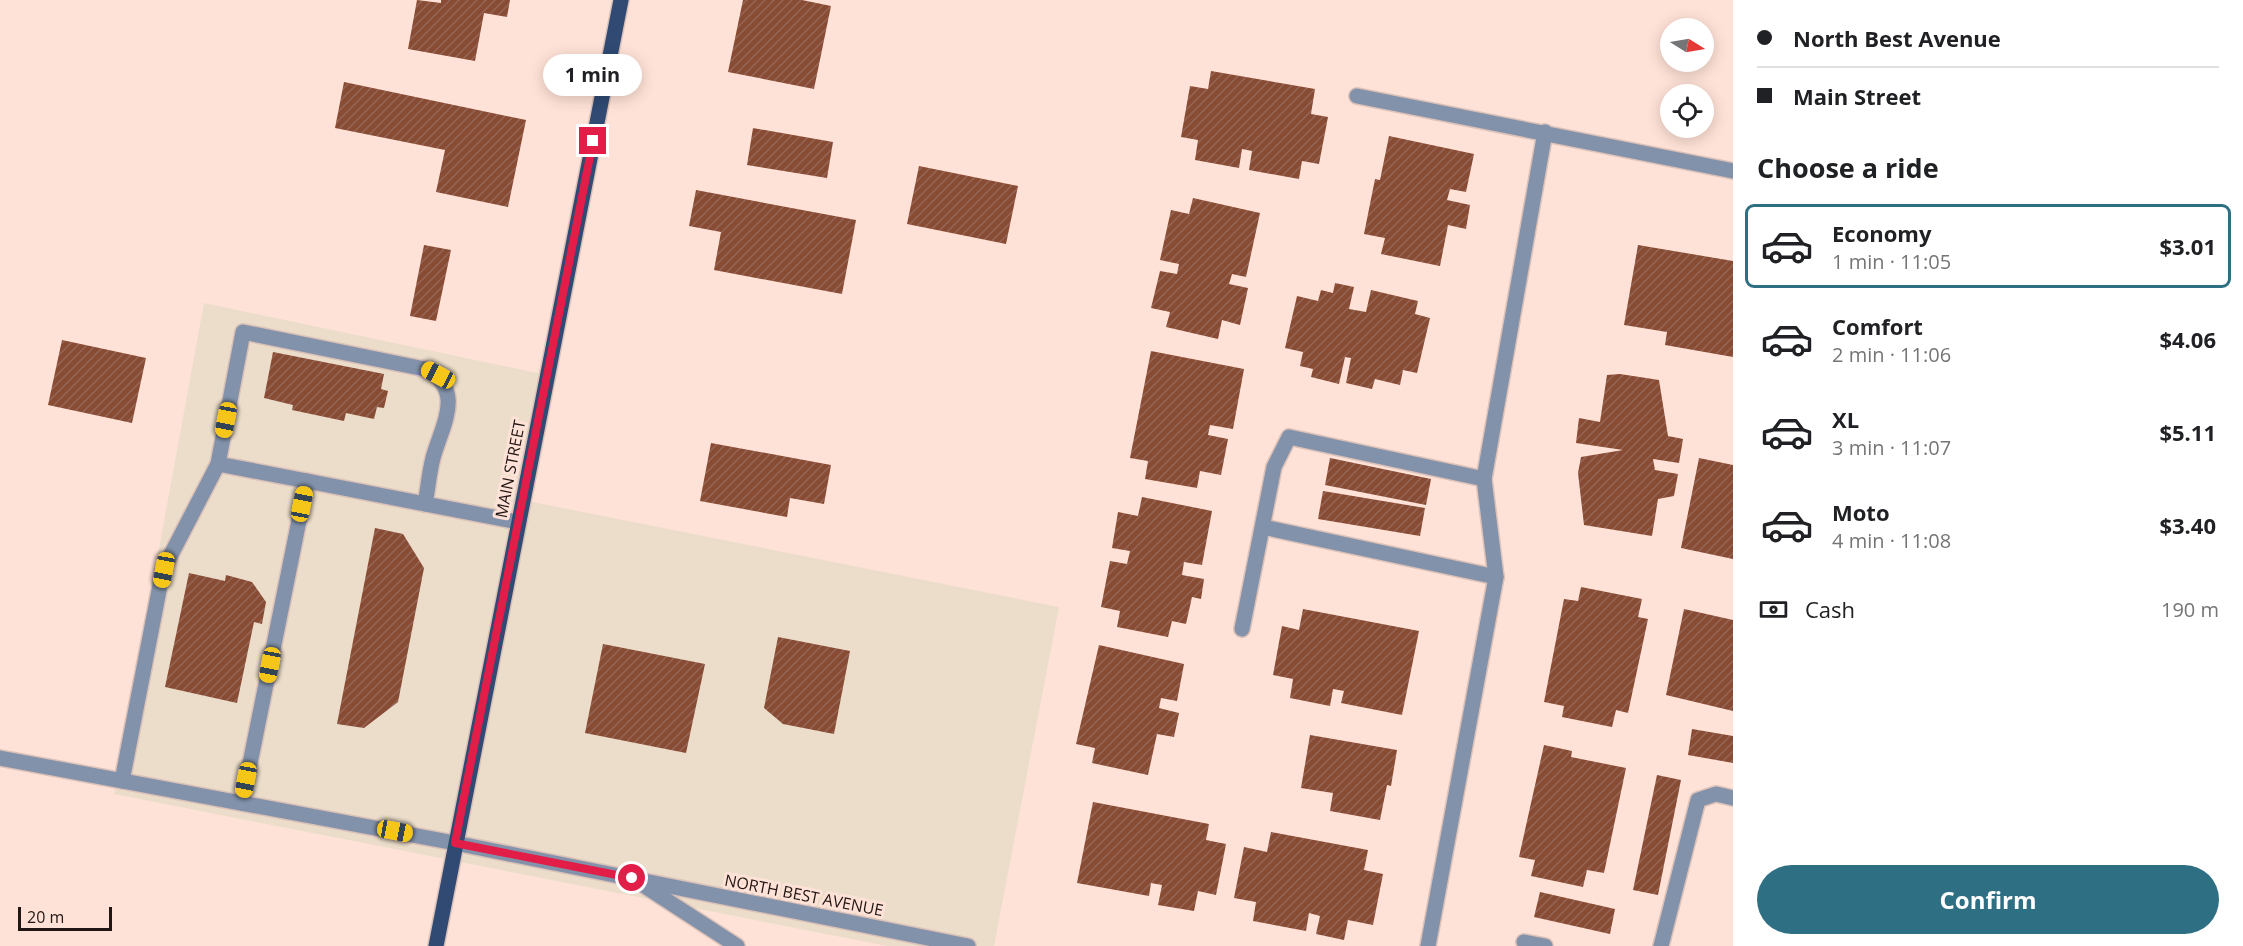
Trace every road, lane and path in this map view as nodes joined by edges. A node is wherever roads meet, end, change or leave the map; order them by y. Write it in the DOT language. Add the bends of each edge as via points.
graph roads {
  1 [pos="621,0"];
  2 [pos="1357,96"];
  3 [pos="1545,132"];
  4 [pos="1733,171"];
  5 [pos="218,464"];
  6 [pos="1484,479"];
  7 [pos="307,481"];
  8 [pos="425,504"];
  9 [pos="518,522"];
  10 [pos="1263,527"];
  11 [pos="1496,577"];
  12 [pos="1242,629"];
  13 [pos="0,758"];
  14 [pos="122,781"];
  15 [pos="1733,798"];
  16 [pos="242,803"];
  17 [pos="455,843"];
  18 [pos="632,878"];
  19 [pos="1524,942"];
  20 [pos="436,946"];
  21 [pos="737,946"];
  22 [pos="968,946"];
  23 [pos="1428,946"];
  24 [pos="1545,946"];
  25 [pos="1661,946"];
  1 -- 9 [label="main road, MAIN STREET"];
  2 -- 3 [label="street"];
  3 -- 4 [label="street"];
  3 -- 6 [label="street"];
  5 -- 7 [label="street"];
  5 -- 8 [label="street" via="243,332 425,369 438,375 447,388 449,405"];
  5 -- 14 [label="street" via="164,570"];
  6 -- 10 [label="street" via="1289,437 1274,467"];
  6 -- 11 [label="street"];
  7 -- 8 [label="street"];
  7 -- 16 [label="street"];
  8 -- 9 [label="street"];
  9 -- 17 [label="main road, MAIN STREET"];
  10 -- 11 [label="street"];
  10 -- 12 [label="street"];
  11 -- 23 [label="street"];
  13 -- 14 [label="street, NORTH BEST AVENUE"];
  14 -- 16 [label="street, NORTH BEST AVENUE"];
  15 -- 25 [label="street" via="1716,794 1698,800"];
  16 -- 17 [label="street, NORTH BEST AVENUE"];
  17 -- 18 [label="street, NORTH BEST AVENUE"];
  17 -- 20 [label="main road, MAIN STREET"];
  18 -- 21 [label="street, NORTH BEST AVENUE"];
  18 -- 22 [label="street, NORTH BEST AVENUE"];
  19 -- 24 [label="street"];
}
